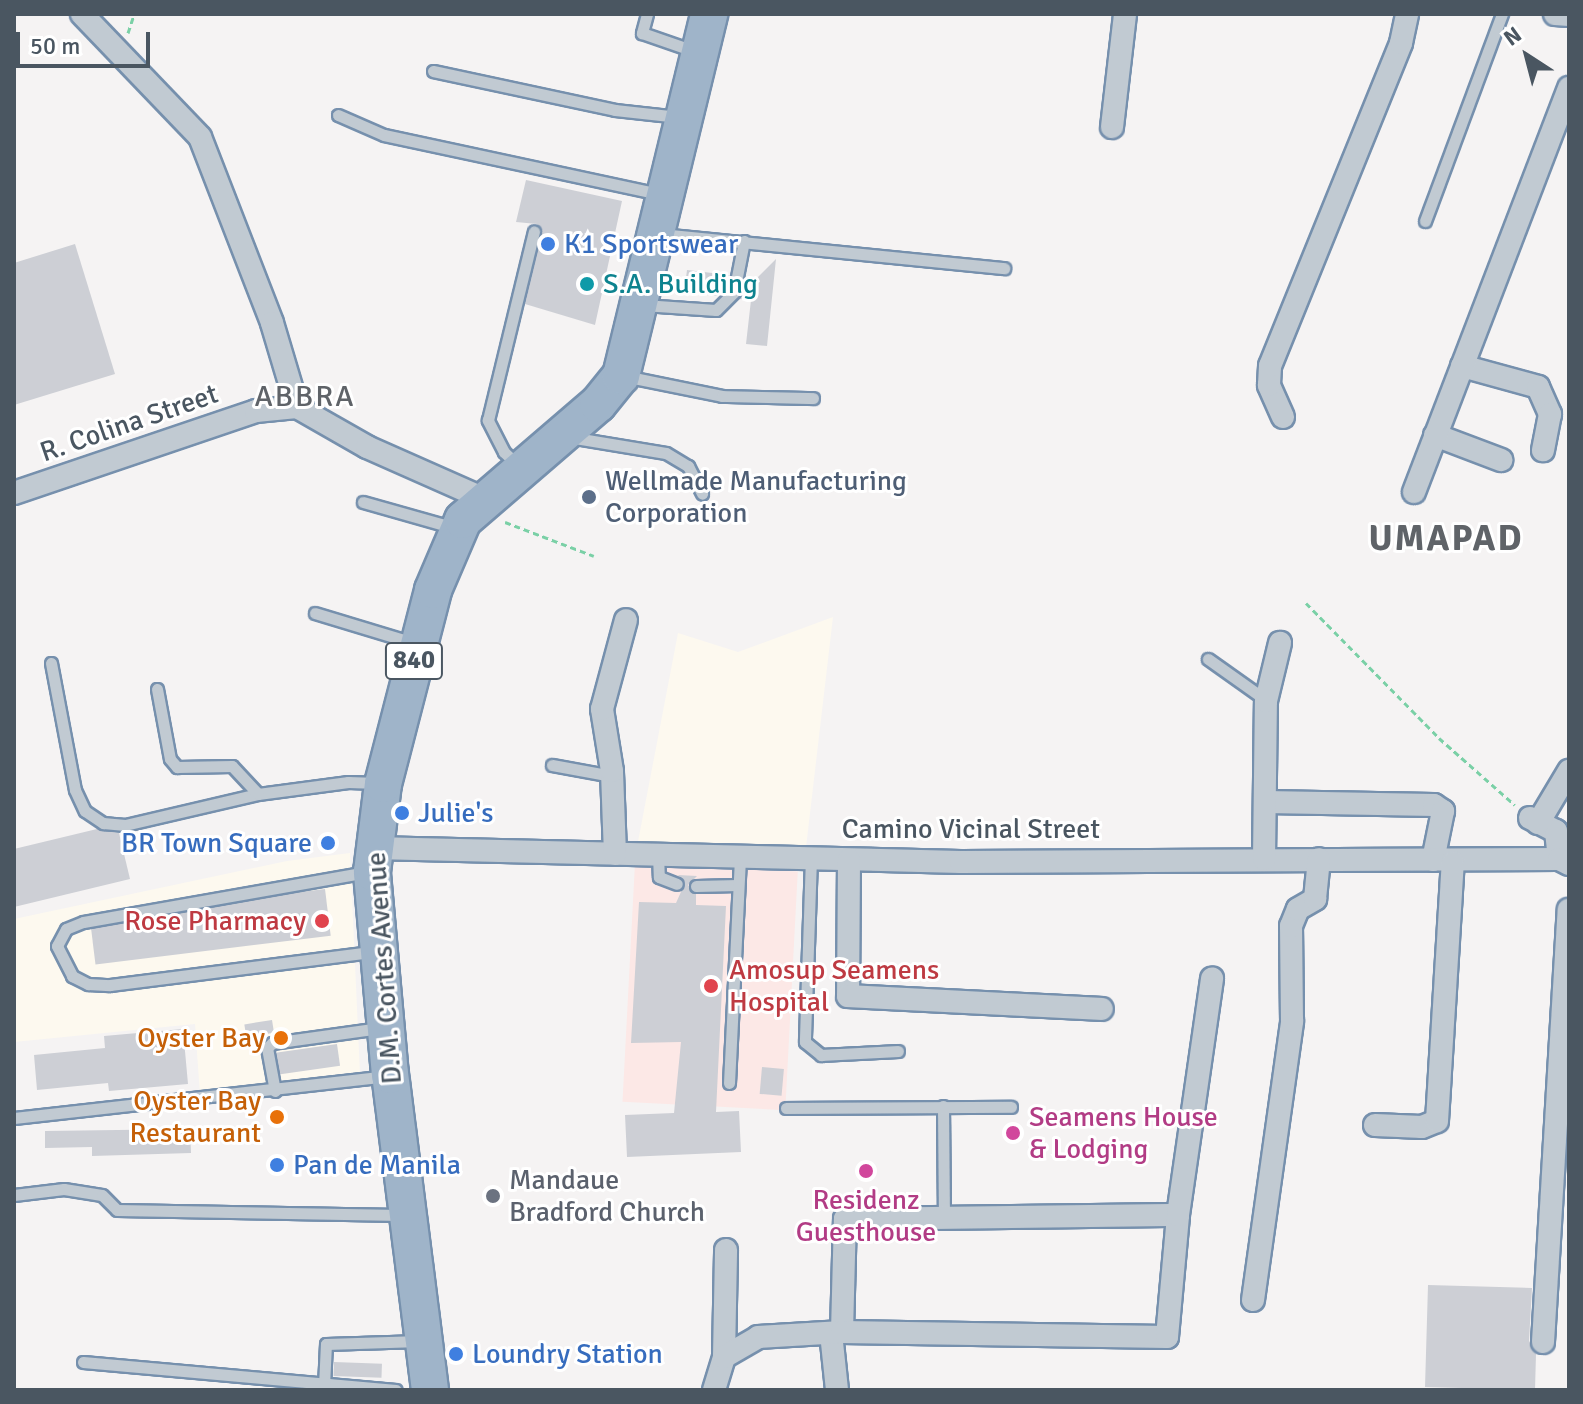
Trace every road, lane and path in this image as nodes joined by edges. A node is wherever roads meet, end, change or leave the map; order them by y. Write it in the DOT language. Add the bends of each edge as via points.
graph roads {
  1 [pos="82,14"];
  2 [pos="647,14"];
  3 [pos="709,14"];
  4 [pos="1125,14"];
  5 [pos="1407,14"];
  6 [pos="1502,14"];
  7 [pos="1555,14"];
  8 [pos="1569,15"];
  9 [pos="700,52"];
  10 [pos="433,71"];
  11 [pos="1569,88"];
  12 [pos="338,115"];
  13 [pos="684,118"];
  14 [pos="1112,127"];
  15 [pos="665,195"];
  16 [pos="1425,221"];
  17 [pos="534,232"];
  18 [pos="656,233"];
  19 [pos="744,241"];
  20 [pos="1004,268"];
  21 [pos="639,304"];
  22 [pos="1462,366"];
  23 [pos="621,376"];
  24 [pos="813,398"];
  25 [pos="297,407"];
  26 [pos="1283,417"];
  27 [pos="1435,435"];
  28 [pos="560,436"];
  29 [pos="1543,450"];
  30 [pos="1501,460"];
  31 [pos="521,468"];
  32 [pos="1414,492"];
  33 [pos="14,493"];
  34 [pos="702,494"];
  35 [pos="482,498"];
  36 [pos="363,502"];
  37 [pos="458,529"];
  38 [pos="594,556"];
  39 [pos="1306,603"];
  40 [pos="315,613"];
  41 [pos="626,620"];
  42 [pos="1280,643"];
  43 [pos="419,644"];
  44 [pos="1208,659"];
  45 [pos="51,663"];
  46 [pos="157,689"];
  47 [pos="1266,701"];
  48 [pos="552,765"];
  49 [pos="1569,771"];
  50 [pos="612,776"];
  51 [pos="383,784"];
  52 [pos="258,794"];
  53 [pos="1266,802"];
  54 [pos="1534,821"];
  55 [pos="658,853"];
  56 [pos="615,854"];
  57 [pos="740,855"];
  58 [pos="812,857"];
  59 [pos="1264,859"];
  60 [pos="1319,859"];
  61 [pos="372,860"];
  62 [pos="849,860"];
  63 [pos="1443,861"];
  64 [pos="1564,862"];
  65 [pos="677,884"];
  66 [pos="738,885"];
  67 [pos="696,886"];
  68 [pos="1569,910"];
  69 [pos="380,952"];
  70 [pos="1212,978"];
  71 [pos="1102,1009"];
  72 [pos="386,1027"];
  73 [pos="898,1051"];
  74 [pos="390,1075"];
  75 [pos="729,1083"];
  76 [pos="275,1091"];
  77 [pos="943,1106"];
  78 [pos="1011,1107"];
  79 [pos="786,1108"];
  80 [pos="14,1118"];
  81 [pos="1375,1125"];
  82 [pos="14,1195"];
  83 [pos="1178,1215"];
  84 [pos="410,1216"];
  85 [pos="944,1220"];
  86 [pos="726,1250"];
  87 [pos="1253,1300"];
  88 [pos="837,1332"];
  89 [pos="425,1341"];
  90 [pos="1543,1342"];
  91 [pos="724,1357"];
  92 [pos="83,1362"];
  93 [pos="324,1386"];
  94 [pos="396,1390"];
  95 [pos="430,1390"];
  96 [pos="714,1390"];
  97 [pos="837,1390"];
  1 -- 25 [label="street" via="200,137 272,323"];
  2 -- 9 [label="lane" via="642,33"];
  3 -- 9 [label="highway, D.M. Cortes Avenue / 840"];
  4 -- 14 [label="street"];
  5 -- 26 [label="street" via="1401,43 1270,366 1269,385"];
  6 -- 16 [label="lane"];
  7 -- 8 [label="street"];
  9 -- 13 [label="highway, D.M. Cortes Avenue / 840"];
  10 -- 13 [label="lane" via="615,110 643,109"];
  11 -- 22 [label="street"];
  12 -- 15 [label="lane" via="384,135"];
  13 -- 15 [label="highway, D.M. Cortes Avenue / 840"];
  15 -- 18 [label="highway, D.M. Cortes Avenue / 840"];
  17 -- 31 [label="lane" via="488,420 504,452"];
  18 -- 19 [label="lane"];
  18 -- 21 [label="highway, D.M. Cortes Avenue / 840"];
  19 -- 20 [label="lane"];
  19 -- 21 [label="lane" via="734,292 716,310"];
  21 -- 23 [label="highway, D.M. Cortes Avenue / 840"];
  22 -- 27 [label="street"];
  22 -- 29 [label="street" via="1538,387 1550,414"];
  23 -- 24 [label="lane" via="722,396"];
  23 -- 28 [label="highway, D.M. Cortes Avenue / 840"];
  25 -- 33 [label="street, R. Colina Street" via="256,411"];
  25 -- 35 [label="street" via="344,436"];
  27 -- 30 [label="street"];
  27 -- 32 [label="street"];
  28 -- 31 [label="highway, D.M. Cortes Avenue / 840"];
  28 -- 34 [label="lane" via="666,453 688,466"];
  31 -- 35 [label="highway, D.M. Cortes Avenue / 840"];
  35 -- 37 [label="highway, D.M. Cortes Avenue / 840"];
  35 -- 38 [label="path" via="504,521"];
  36 -- 37 [label="lane"];
  37 -- 43 [label="highway, D.M. Cortes Avenue / 840"];
  39 -- 54 [label="path" via="1439,738"];
  40 -- 43 [label="lane"];
  41 -- 50 [label="street" via="602,709"];
  42 -- 47 [label="street"];
  43 -- 51 [label="highway, D.M. Cortes Avenue / 840"];
  44 -- 47 [label="lane"];
  45 -- 52 [label="lane" via="75,790 85,811 103,823 125,825"];
  46 -- 52 [label="lane" via="170,759 177,767 232,766"];
  47 -- 53 [label="street"];
  48 -- 50 [label="lane"];
  49 -- 54 [label="street"];
  50 -- 56 [label="street"];
  51 -- 52 [label="lane" via="348,782"];
  51 -- 61 [label="highway, D.M. Cortes Avenue / 840"];
  53 -- 59 [label="street"];
  53 -- 63 [label="street" via="1434,805 1443,811"];
  54 -- 64 [label="street" via="1560,837"];
  55 -- 56 [label="street, Camino Vicinal Street"];
  55 -- 57 [label="street, Camino Vicinal Street"];
  55 -- 65 [label="lane" via="659,877"];
  56 -- 61 [label="street, Camino Vicinal Street"];
  57 -- 58 [label="street, Camino Vicinal Street"];
  57 -- 66 [label="lane"];
  58 -- 62 [label="street, Camino Vicinal Street"];
  58 -- 73 [label="lane" via="805,1042 821,1055"];
  59 -- 60 [label="street, Camino Vicinal Street"];
  59 -- 62 [label="street, Camino Vicinal Street"];
  60 -- 63 [label="street, Camino Vicinal Street"];
  60 -- 87 [label="street" via="1315,899 1298,909 1291,926 1292,1021"];
  61 -- 69 [label="highway, D.M. Cortes Avenue / 840"];
  61 -- 69 [label="lane" via="83,922 66,929 57,946 72,976 88,984 110,985"];
  62 -- 71 [label="street" via="848,996"];
  63 -- 64 [label="street, Camino Vicinal Street"];
  63 -- 81 [label="street" via="1437,1121 1422,1127"];
  66 -- 67 [label="lane"];
  66 -- 75 [label="lane"];
  68 -- 90 [label="street"];
  69 -- 72 [label="highway, D.M. Cortes Avenue / 840"];
  70 -- 83 [label="street"];
  72 -- 74 [label="highway, D.M. Cortes Avenue / 840"];
  72 -- 76 [label="lane" via="272,1043 267,1048"];
  74 -- 76 [label="lane"];
  74 -- 84 [label="highway, D.M. Cortes Avenue / 840"];
  76 -- 80 [label="lane"];
  77 -- 78 [label="lane"];
  77 -- 79 [label="lane"];
  77 -- 85 [label="lane"];
  82 -- 84 [label="lane" via="64,1189 102,1195 117,1210"];
  83 -- 85 [label="street"];
  83 -- 88 [label="street" via="1167,1337"];
  84 -- 89 [label="highway, D.M. Cortes Avenue / 840"];
  85 -- 88 [label="street" via="845,1219"];
  86 -- 91 [label="street"];
  88 -- 91 [label="street" via="758,1337"];
  88 -- 97 [label="street"];
  89 -- 93 [label="lane" via="326,1344"];
  89 -- 95 [label="highway, D.M. Cortes Avenue / 840"];
  91 -- 96 [label="street"];
  92 -- 93 [label="lane"];
  93 -- 94 [label="lane"];
}
